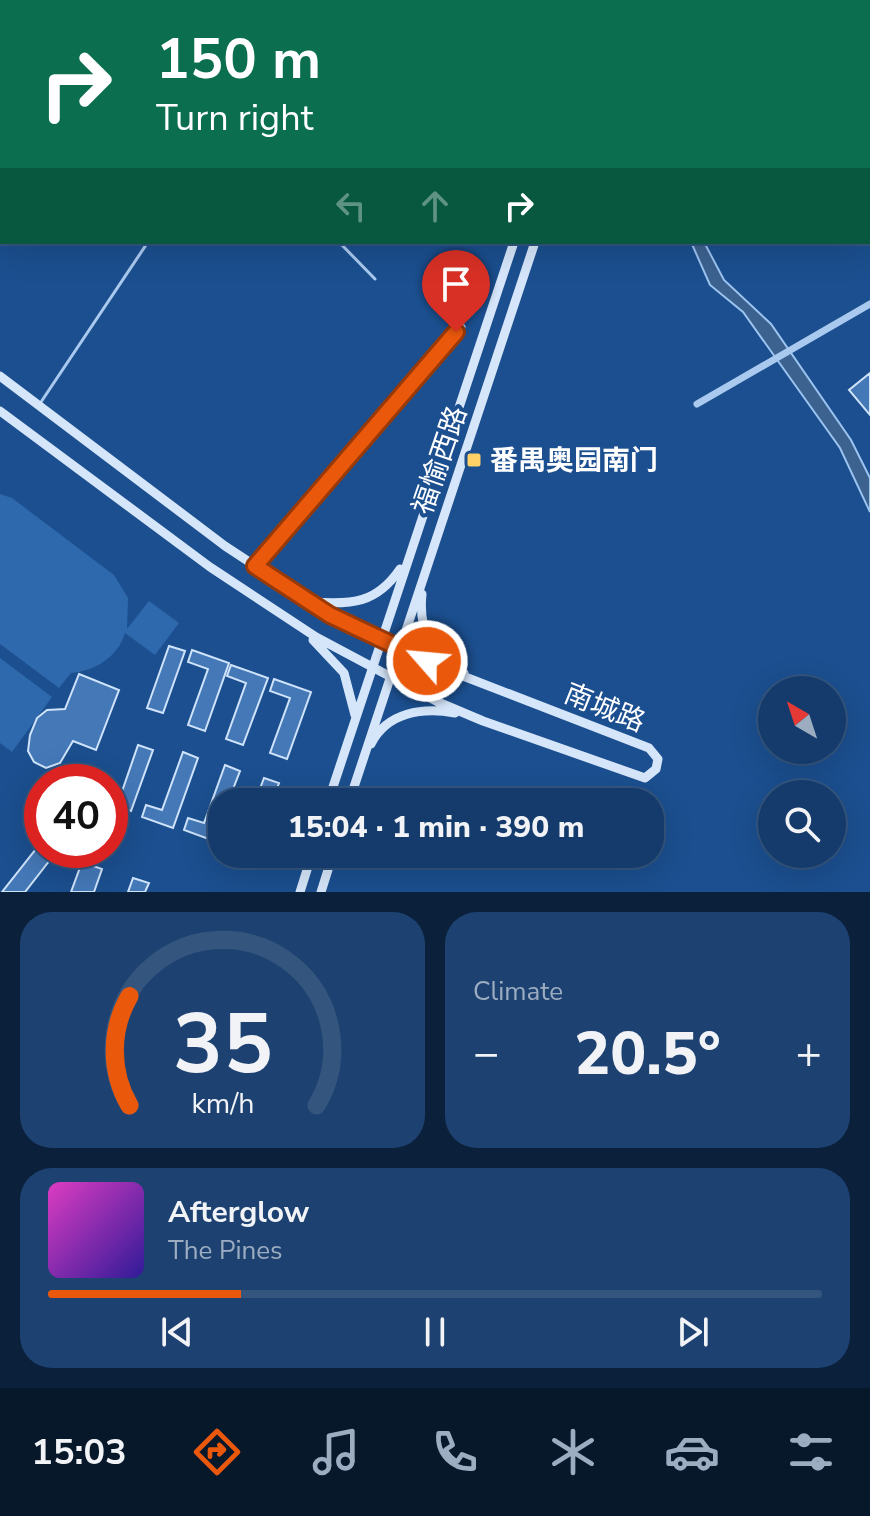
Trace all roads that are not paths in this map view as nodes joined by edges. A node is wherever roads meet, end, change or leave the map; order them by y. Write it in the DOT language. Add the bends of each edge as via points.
graph roads {
  1 [pos="147,244"];
  2 [pos="341,244"];
  3 [pos="513,244"];
  4 [pos="534,244"];
  5 [pos="375,279"];
  6 [pos="870,304"];
  7 [pos="462,327"];
  8 [pos="0,376"];
  9 [pos="697,404"];
  10 [pos="39,405"];
  11 [pos="0,411"];
  12 [pos="413,540"];
  13 [pos="255,566"];
  14 [pos="425,571"];
  15 [pos="308,602"];
  16 [pos="296,624"];
  17 [pos="381,637"];
  18 [pos="401,647"];
  19 [pos="372,666"];
  20 [pos="391,676"];
  21 [pos="477,681"];
  22 [pos="355,718"];
  23 [pos="476,718"];
  24 [pos="361,765"];
  25 [pos="332,788"];
  26 [pos="354,788"];
  27 [pos="308,868"];
  28 [pos="329,868"];
  29 [pos="300,892"];
  30 [pos="321,892"];
  1 -- 10 [label="lane"];
  2 -- 5 [label="lane"];
  3 -- 12 [label="street, 福愉西路"];
  4 -- 14 [label="street, 福愉西路"];
  6 -- 9 [label="street"];
  7 -- 13 [label="street"];
  8 -- 10 [label="street, 南城路"];
  10 -- 13 [label="street, 南城路"];
  11 -- 16 [label="street, 南城路"];
  12 -- 15 [label="street" via="391,582 373,597 354,604"];
  12 -- 17 [label="street, 福愉西路"];
  13 -- 15 [label="street, 南城路"];
  14 -- 18 [label="street, 福愉西路"];
  14 -- 21 [label="street" via="425,636 442,657"];
  15 -- 17 [label="street, 南城路"];
  16 -- 19 [label="street, 南城路"];
  16 -- 22 [label="street" via="344,673"];
  17 -- 18 [label="street, 南城路"];
  17 -- 19 [label="street, 福愉西路"];
  18 -- 20 [label="street, 福愉西路"];
  18 -- 21 [label="street, 南城路"];
  19 -- 20 [label="street, 南城路"];
  19 -- 22 [label="street, 福愉西路"];
  20 -- 23 [label="street, 南城路"];
  20 -- 24 [label="street, 福愉西路"];
  21 -- 23 [label="street, 南城路" via="649,748 658,764 645,778"];
  22 -- 25 [label="street"];
  23 -- 24 [label="street" via="429,709 402,715 374,738"];
  24 -- 26 [label="street"];
  27 -- 29 [label="street"];
  28 -- 30 [label="street"];
}
